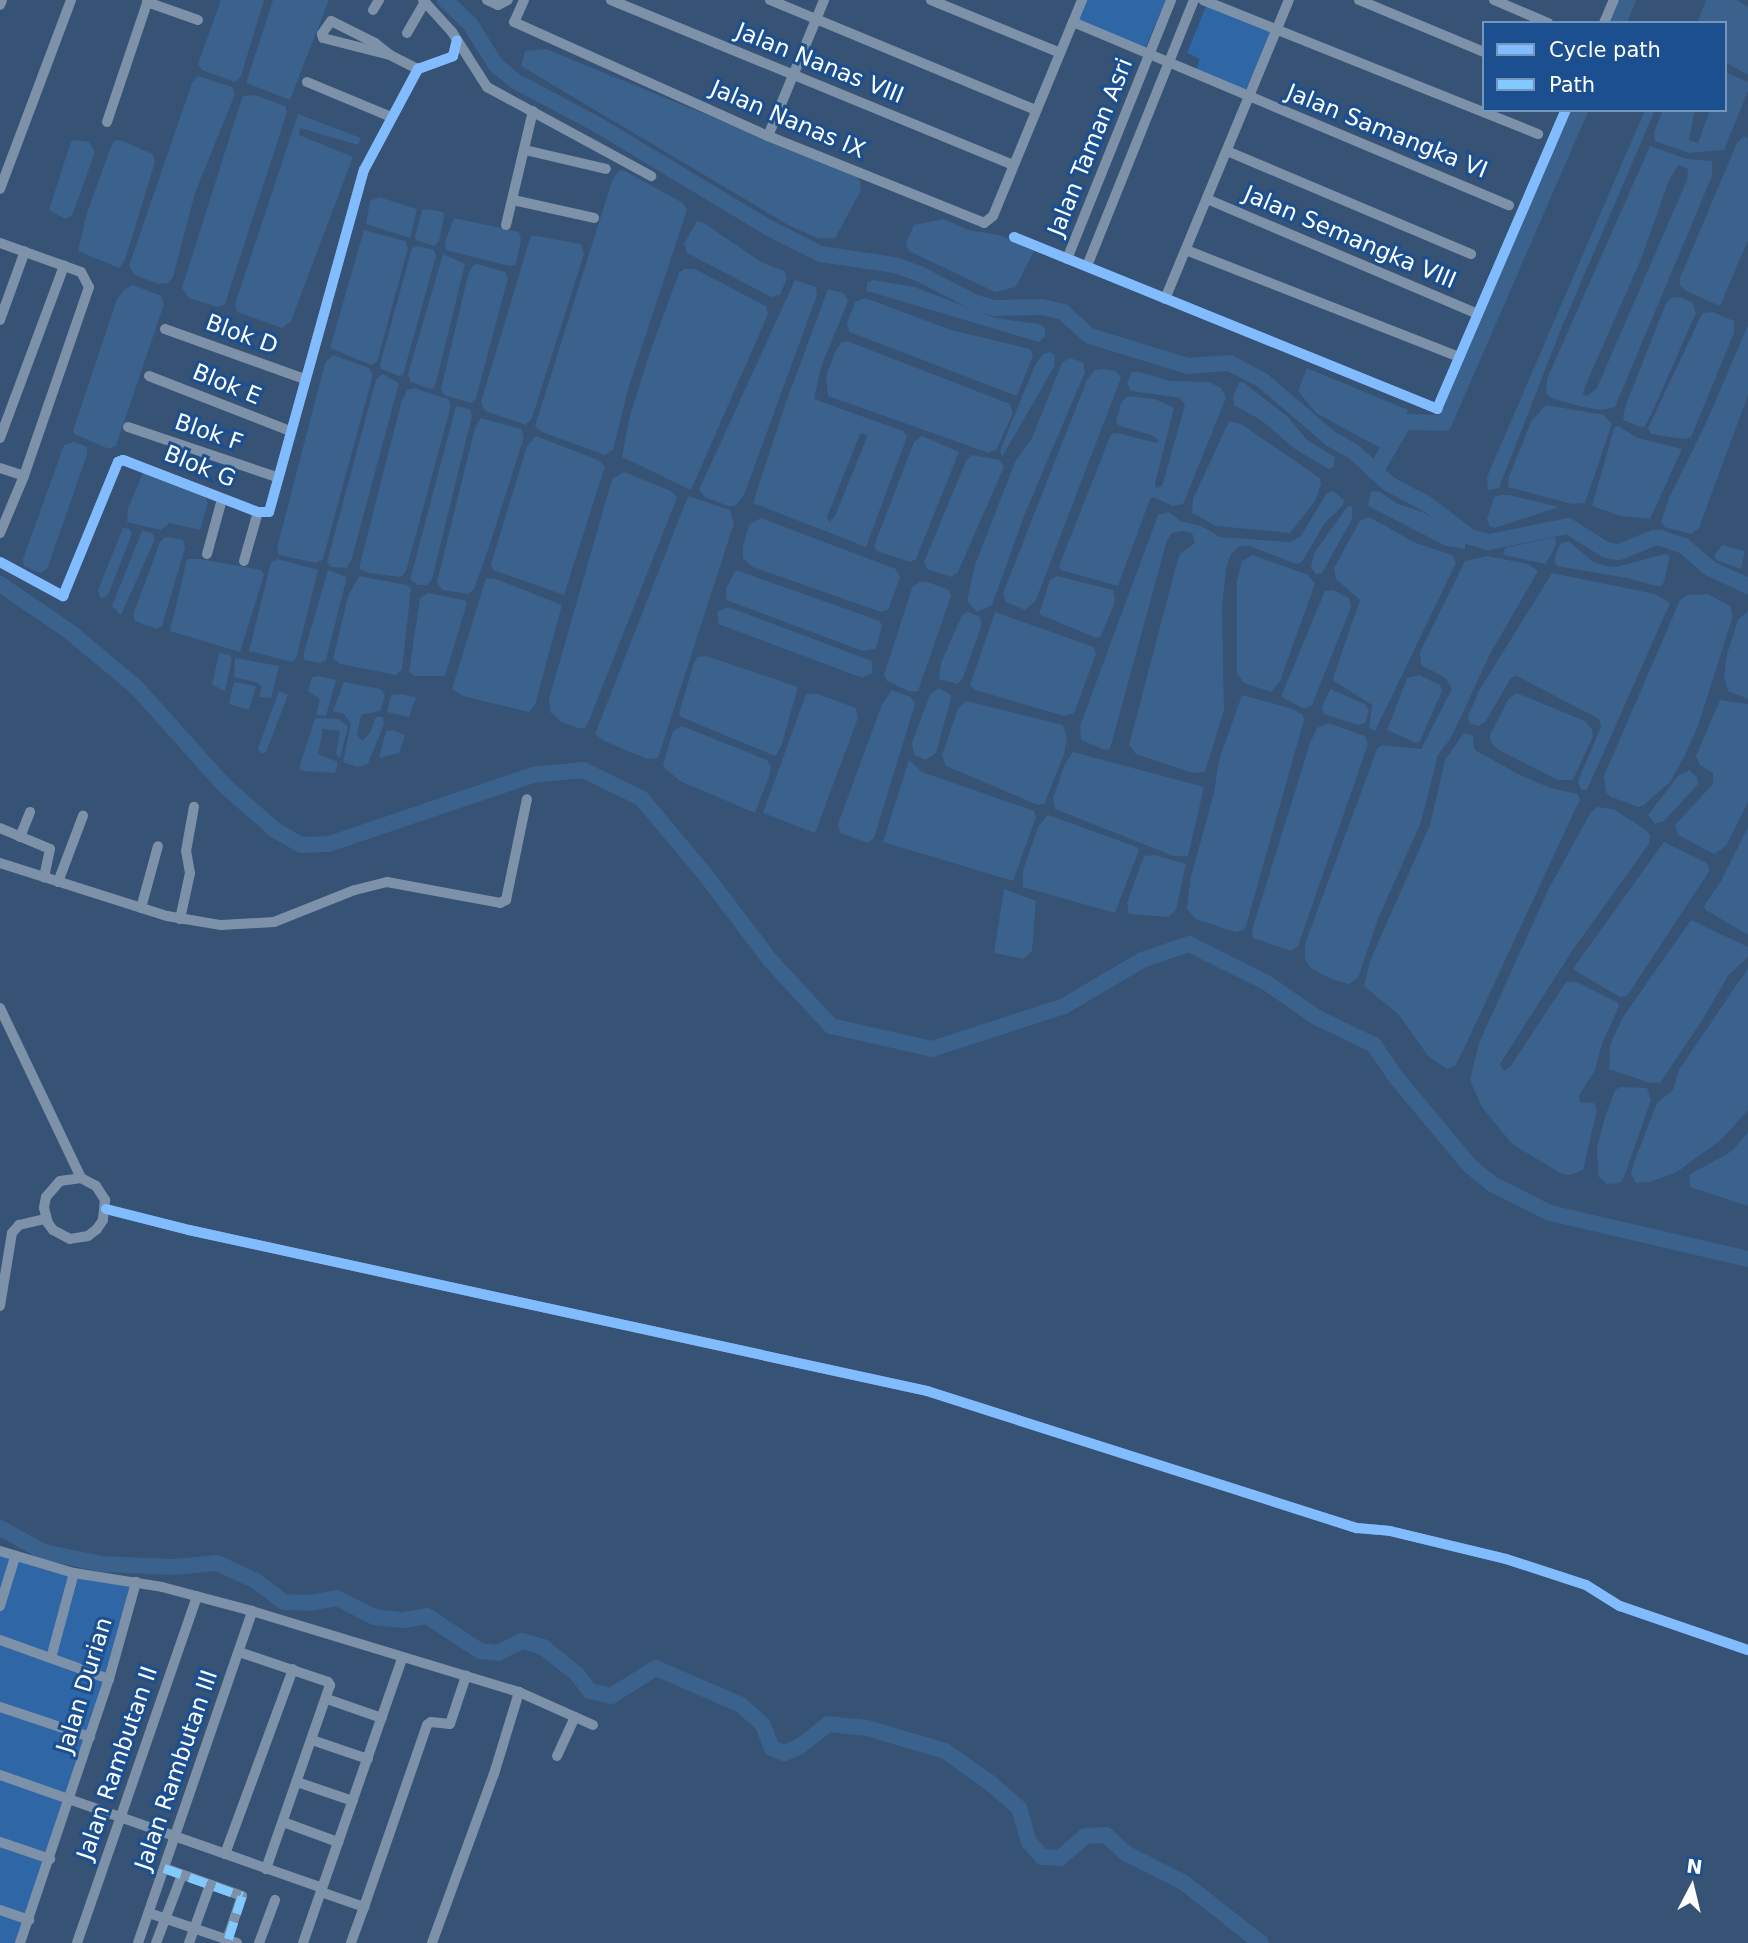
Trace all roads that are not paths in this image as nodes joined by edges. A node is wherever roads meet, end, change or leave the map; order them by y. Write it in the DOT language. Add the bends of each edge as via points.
graph roads {
  1 [pos="2,0"];
  2 [pos="71,0"];
  3 [pos="486,0"];
  4 [pos="508,0"];
  5 [pos="524,0"];
  6 [pos="611,0"];
  7 [pos="770,0"];
  8 [pos="824,0"];
  9 [pos="932,0"];
  10 [pos="1082,0"];
  11 [pos="1171,0"];
  12 [pos="1194,0"];
  13 [pos="1203,0"];
  14 [pos="1289,0"];
  15 [pos="1359,0"];
  16 [pos="1494,0"];
  17 [pos="1614,0"];
  18 [pos="148,1"];
  19 [pos="424,1"];
  20 [pos="0,5"];
  21 [pos="816,19"];
  22 [pos="198,20"];
  23 [pos="1543,21"];
  24 [pos="1605,21"];
  25 [pos="1073,22"];
  26 [pos="1276,31"];
  27 [pos="407,33"];
  28 [pos="457,40"];
  29 [pos="1482,51"];
  30 [pos="1060,53"];
  31 [pos="390,55"];
  32 [pos="1150,55"];
  33 [pos="1170,64"];
  34 [pos="418,69"];
  35 [pos="793,75"];
  36 [pos="307,82"];
  37 [pos="1249,97"];
  38 [pos="1036,110"];
  39 [pos="533,111"];
  40 [pos="1482,112"];
  41 [pos="1482,112"];
  42 [pos="1565,112"];
  43 [pos="391,117"];
  44 [pos="107,122"];
  45 [pos="1538,134"];
  46 [pos="768,136"];
  47 [pos="525,150"];
  48 [pos="1227,151"];
  49 [pos="5,156"];
  50 [pos="1013,165"];
  51 [pos="606,169"];
  52 [pos="651,176"];
  53 [pos="0,189"];
  54 [pos="1206,199"];
  55 [pos="513,200"];
  56 [pos="1509,205"];
  57 [pos="594,218"];
  58 [pos="506,225"];
  59 [pos="1014,237"];
  60 [pos="0,243"];
  61 [pos="1185,250"];
  62 [pos="25,251"];
  63 [pos="1471,254"];
  64 [pos="1067,258"];
  65 [pos="64,266"];
  66 [pos="1087,266"];
  67 [pos="1165,299"];
  68 [pos="1476,313"];
  69 [pos="0,320"];
  70 [pos="165,329"];
  71 [pos="1459,357"];
  72 [pos="149,376"];
  73 [pos="304,379"];
  74 [pos="128,427"];
  75 [pos="290,431"];
  76 [pos="0,438"];
  77 [pos="0,468"];
  78 [pos="24,476"];
  79 [pos="277,477"];
  80 [pos="222,499"];
  81 [pos="262,512"];
  82 [pos="0,533"];
  83 [pos="207,554"];
  84 [pos="244,561"];
  85 [pos="0,562"];
  86 [pos="527,799"];
  87 [pos="194,807"];
  88 [pos="30,812"];
  89 [pos="83,816"];
  90 [pos="0,828"];
  91 [pos="20,837"];
  92 [pos="158,846"];
  93 [pos="0,863"];
  94 [pos="44,877"];
  95 [pos="58,882"];
  96 [pos="141,908"];
  97 [pos="180,919"];
  98 [pos="0,1008"];
  99 [pos="81,1178"];
  100 [pos="106,1209"];
  101 [pos="46,1219"];
  102 [pos="0,1306"];
  103 [pos="0,1551"];
  104 [pos="15,1556"];
  105 [pos="74,1573"];
  106 [pos="136,1582"];
  107 [pos="197,1596"];
  108 [pos="0,1606"];
  109 [pos="252,1611"];
  110 [pos="0,1640"];
  111 [pos="1748,1650"];
  112 [pos="239,1652"];
  113 [pos="51,1658"];
  114 [pos="402,1658"];
  115 [pos="293,1669"];
  116 [pos="466,1676"];
  117 [pos="110,1679"];
  118 [pos="519,1692"];
  119 [pos="327,1699"];
  120 [pos="0,1707"];
  121 [pos="575,1717"];
  122 [pos="382,1718"];
  123 [pos="593,1725"];
  124 [pos="90,1737"];
  125 [pos="312,1740"];
  126 [pos="557,1756"];
  127 [pos="368,1759"];
  128 [pos="0,1775"];
  129 [pos="297,1782"];
  130 [pos="70,1800"];
  131 [pos="353,1801"];
  132 [pos="122,1817"];
  133 [pos="283,1822"];
  134 [pos="174,1838"];
  135 [pos="0,1842"];
  136 [pos="338,1842"];
  137 [pos="225,1854"];
  138 [pos="50,1859"];
  139 [pos="164,1868"];
  140 [pos="266,1869"];
  141 [pos="182,1875"];
  142 [pos="210,1885"];
  143 [pos="321,1890"];
  144 [pos="275,1900"];
  145 [pos="364,1907"];
  146 [pos="0,1910"];
  147 [pos="149,1913"];
  148 [pos="166,1918"];
  149 [pos="29,1920"];
  150 [pos="195,1928"];
  151 [pos="230,1942"];
  152 [pos="20,1943"];
  153 [pos="77,1943"];
  154 [pos="138,1943"];
  155 [pos="156,1943"];
  156 [pos="189,1943"];
  157 [pos="259,1943"];
  158 [pos="303,1943"];
  159 [pos="351,1943"];
  160 [pos="432,1943"];
  1 -- 20 [label="street"];
  2 -- 49 [label="street"];
  3 -- 4 [label="street" via="498,5"];
  5 -- 46 [label="street, Jalan Nanas IX" via="514,22"];
  6 -- 35 [label="street, Jalan Nanas VIII"];
  7 -- 21 [label="street"];
  8 -- 21 [label="street"];
  9 -- 30 [label="street"];
  10 -- 25 [label="street"];
  11 -- 32 [label="street, Jalan Taman Asri"];
  12 -- 33 [label="street, Jalan Taman Asri"];
  13 -- 26 [label="street"];
  14 -- 26 [label="street"];
  15 -- 29 [label="street"];
  16 -- 23 [label="street"];
  17 -- 24 [label="street"];
  18 -- 22 [label="street"];
  18 -- 44 [label="street"];
  19 -- 27 [label="street"];
  19 -- 28 [label="street"];
  21 -- 35 [label="street"];
  21 -- 38 [label="street"];
  25 -- 30 [label="street"];
  25 -- 32 [label="street, Jalan Samangka VI"];
  26 -- 37 [label="street"];
  26 -- 41 [label="street"];
  28 -- 34 [label="street" via="453,56"];
  28 -- 39 [label="street" via="486,87"];
  30 -- 38 [label="street"];
  31 -- 31 [label="street" via="323,38 322,34 328,21"];
  31 -- 34 [label="street"];
  32 -- 33 [label="street, Jalan Samangka VI"];
  32 -- 64 [label="street, Jalan Taman Asri"];
  33 -- 37 [label="street, Jalan Samangka VI"];
  33 -- 66 [label="street, Jalan Taman Asri"];
  34 -- 43 [label="street"];
  35 -- 46 [label="street"];
  35 -- 50 [label="street, Jalan Nanas VIII"];
  36 -- 43 [label="street"];
  37 -- 48 [label="street"];
  37 -- 56 [label="street, Jalan Samangka VI"];
  38 -- 50 [label="street"];
  39 -- 47 [label="street"];
  39 -- 52 [label="street"];
  40 -- 45 [label="street"];
  42 -- 68 [label="street"];
  43 -- 73 [label="street" via="364,170"];
  46 -- 50 [label="street, Jalan Nanas IX" via="984,223 993,216"];
  47 -- 51 [label="street"];
  47 -- 55 [label="street"];
  48 -- 54 [label="street"];
  48 -- 63 [label="street"];
  49 -- 53 [label="street"];
  54 -- 61 [label="street"];
  54 -- 68 [label="street, Jalan Semangka VIII"];
  55 -- 57 [label="street"];
  55 -- 58 [label="street"];
  59 -- 64 [label="street"];
  60 -- 62 [label="street"];
  61 -- 67 [label="street"];
  61 -- 71 [label="street"];
  62 -- 65 [label="street"];
  62 -- 69 [label="street"];
  64 -- 66 [label="street, Jalan Taman Asri"];
  65 -- 76 [label="street"];
  65 -- 78 [label="street" via="81,272 89,287"];
  66 -- 67 [label="street"];
  67 -- 71 [label="street" via="1437,409"];
  68 -- 71 [label="street"];
  70 -- 73 [label="street, Blok D"];
  72 -- 75 [label="street, Blok E"];
  73 -- 75 [label="street"];
  74 -- 79 [label="street, Blok F"];
  75 -- 79 [label="street"];
  77 -- 78 [label="street"];
  78 -- 82 [label="street"];
  79 -- 81 [label="street" via="270,509"];
  80 -- 81 [label="street, Blok G"];
  80 -- 83 [label="street"];
  80 -- 85 [label="street, Blok G" via="130,460 118,463 63,596"];
  81 -- 84 [label="street"];
  86 -- 97 [label="street" via="503,902 387,882 274,922 221,925"];
  87 -- 97 [label="street" via="186,851 190,873"];
  88 -- 91 [label="street"];
  89 -- 95 [label="street"];
  90 -- 91 [label="street"];
  91 -- 94 [label="street" via="50,850"];
  92 -- 96 [label="street"];
  93 -- 94 [label="street"];
  94 -- 95 [label="street"];
  95 -- 96 [label="street"];
  96 -- 97 [label="street"];
  98 -- 99 [label="street"];
  99 -- 100 [label="street" via="96,1186"];
  99 -- 101 [label="street" via="60,1181 51,1188 46,1197"];
  100 -- 101 [label="street" via="97,1229 80,1238 61,1236"];
  100 -- 111 [label="street" via="927,1391 1357,1528 1390,1531 1506,1559 1586,1585 1620,1606"];
  101 -- 102 [label="street" via="19,1225 12,1233"];
  103 -- 104 [label="street"];
  104 -- 105 [label="street"];
  104 -- 108 [label="street"];
  105 -- 106 [label="street"];
  105 -- 113 [label="street"];
  106 -- 107 [label="street"];
  106 -- 117 [label="street, Jalan Durian"];
  107 -- 109 [label="street"];
  107 -- 132 [label="street, Jalan Rambutan II"];
  109 -- 112 [label="street, Jalan Rambutan III"];
  109 -- 114 [label="street"];
  110 -- 113 [label="street"];
  112 -- 115 [label="street"];
  112 -- 134 [label="street, Jalan Rambutan III"];
  113 -- 117 [label="street"];
  114 -- 116 [label="street"];
  114 -- 122 [label="street"];
  115 -- 119 [label="street" via="328,1682"];
  115 -- 137 [label="street"];
  116 -- 118 [label="street"];
  116 -- 145 [label="street" via="450,1724 427,1725"];
  117 -- 124 [label="street, Jalan Durian"];
  118 -- 121 [label="street"];
  118 -- 160 [label="street"];
  119 -- 122 [label="street"];
  119 -- 125 [label="street"];
  120 -- 124 [label="street"];
  121 -- 123 [label="street"];
  121 -- 126 [label="street"];
  122 -- 127 [label="street"];
  124 -- 130 [label="street, Jalan Durian"];
  125 -- 127 [label="street"];
  125 -- 129 [label="street"];
  127 -- 131 [label="street"];
  128 -- 130 [label="street"];
  129 -- 131 [label="street"];
  129 -- 133 [label="street"];
  130 -- 132 [label="street"];
  130 -- 138 [label="street, Jalan Durian"];
  131 -- 136 [label="street"];
  132 -- 134 [label="street"];
  132 -- 153 [label="street, Jalan Rambutan II"];
  133 -- 136 [label="street"];
  133 -- 140 [label="street"];
  134 -- 137 [label="street"];
  134 -- 139 [label="street, Jalan Rambutan III"];
  135 -- 138 [label="street"];
  136 -- 143 [label="street"];
  137 -- 140 [label="street"];
  138 -- 149 [label="street, Jalan Durian"];
  139 -- 141 [label="street"];
  139 -- 147 [label="street, Jalan Rambutan III"];
  140 -- 143 [label="street"];
  141 -- 142 [label="street"];
  141 -- 148 [label="street"];
  142 -- 150 [label="street"];
  142 -- 151 [label="street" via="242,1897"];
  143 -- 145 [label="street"];
  143 -- 158 [label="street"];
  144 -- 157 [label="street"];
  145 -- 159 [label="street"];
  146 -- 149 [label="street"];
  147 -- 148 [label="street"];
  147 -- 154 [label="street, Jalan Rambutan III"];
  148 -- 150 [label="street"];
  148 -- 155 [label="street"];
  149 -- 152 [label="street, Jalan Durian"];
  150 -- 151 [label="street"];
  150 -- 156 [label="street"];
}
